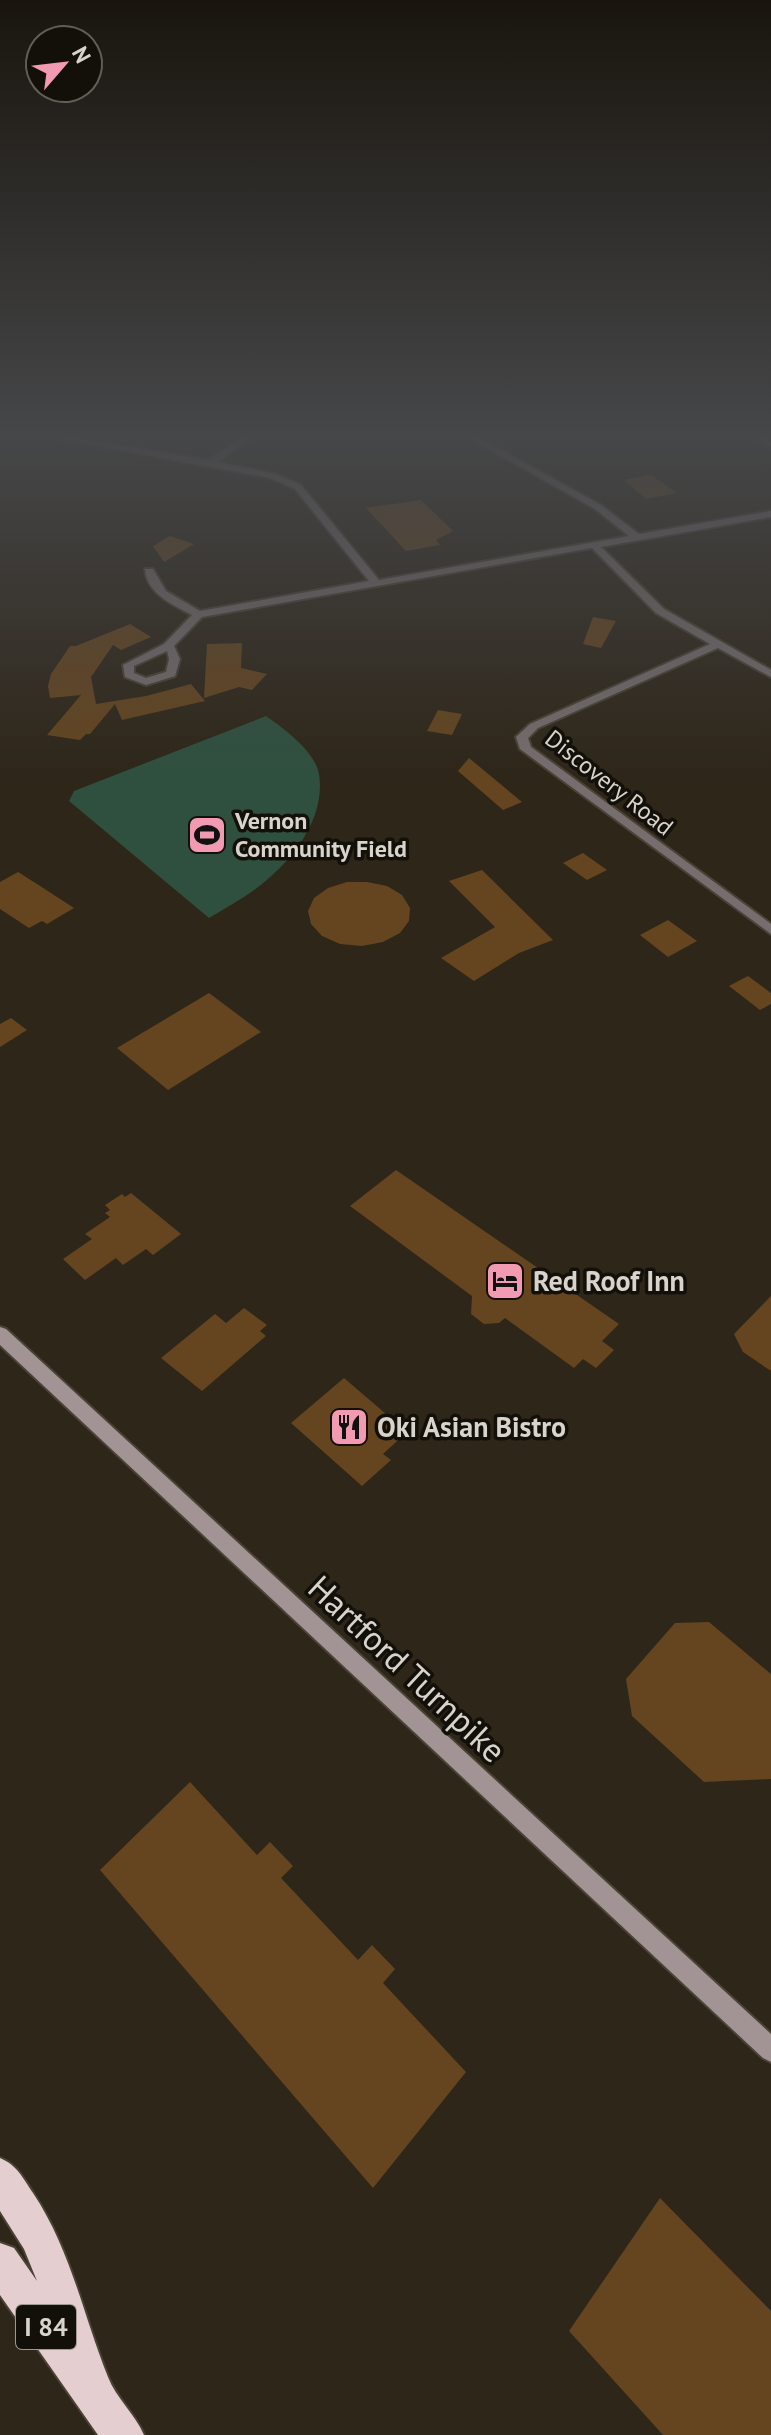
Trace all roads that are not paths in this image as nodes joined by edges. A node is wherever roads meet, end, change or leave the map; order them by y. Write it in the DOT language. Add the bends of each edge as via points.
graph roads {
  1 [pos="349,550"];
  2 [pos="567,550"];
  3 [pos="599,550"];
  4 [pos="149,571"];
  5 [pos="376,583"];
  6 [pos="199,614"];
  7 [pos="717,645"];
  8 [pos="168,646"];
  9 [pos="771,674"];
  10 [pos="771,930"];
  11 [pos="0,1334"];
  12 [pos="771,2050"];
  13 [pos="0,2177"];
  14 [pos="0,2262"];
  15 [pos="92,2391"];
  16 [pos="123,2435"];
  1 -- 5 [label="street"];
  2 -- 5 [label="street"];
  3 -- 7 [label="street" via="660,611"];
  4 -- 6 [label="street" via="164,596"];
  5 -- 6 [label="street"];
  6 -- 8 [label="street"];
  7 -- 9 [label="street"];
  7 -- 10 [label="street, Discovery Road" via="534,726 522,737 526,749"];
  11 -- 12 [label="main road, Hartford Turnpike"];
  13 -- 15 [label="highway" via="38,2235"];
  14 -- 15 [label="highway, I 84"];
  15 -- 16 [label="highway, I 84"];
}
